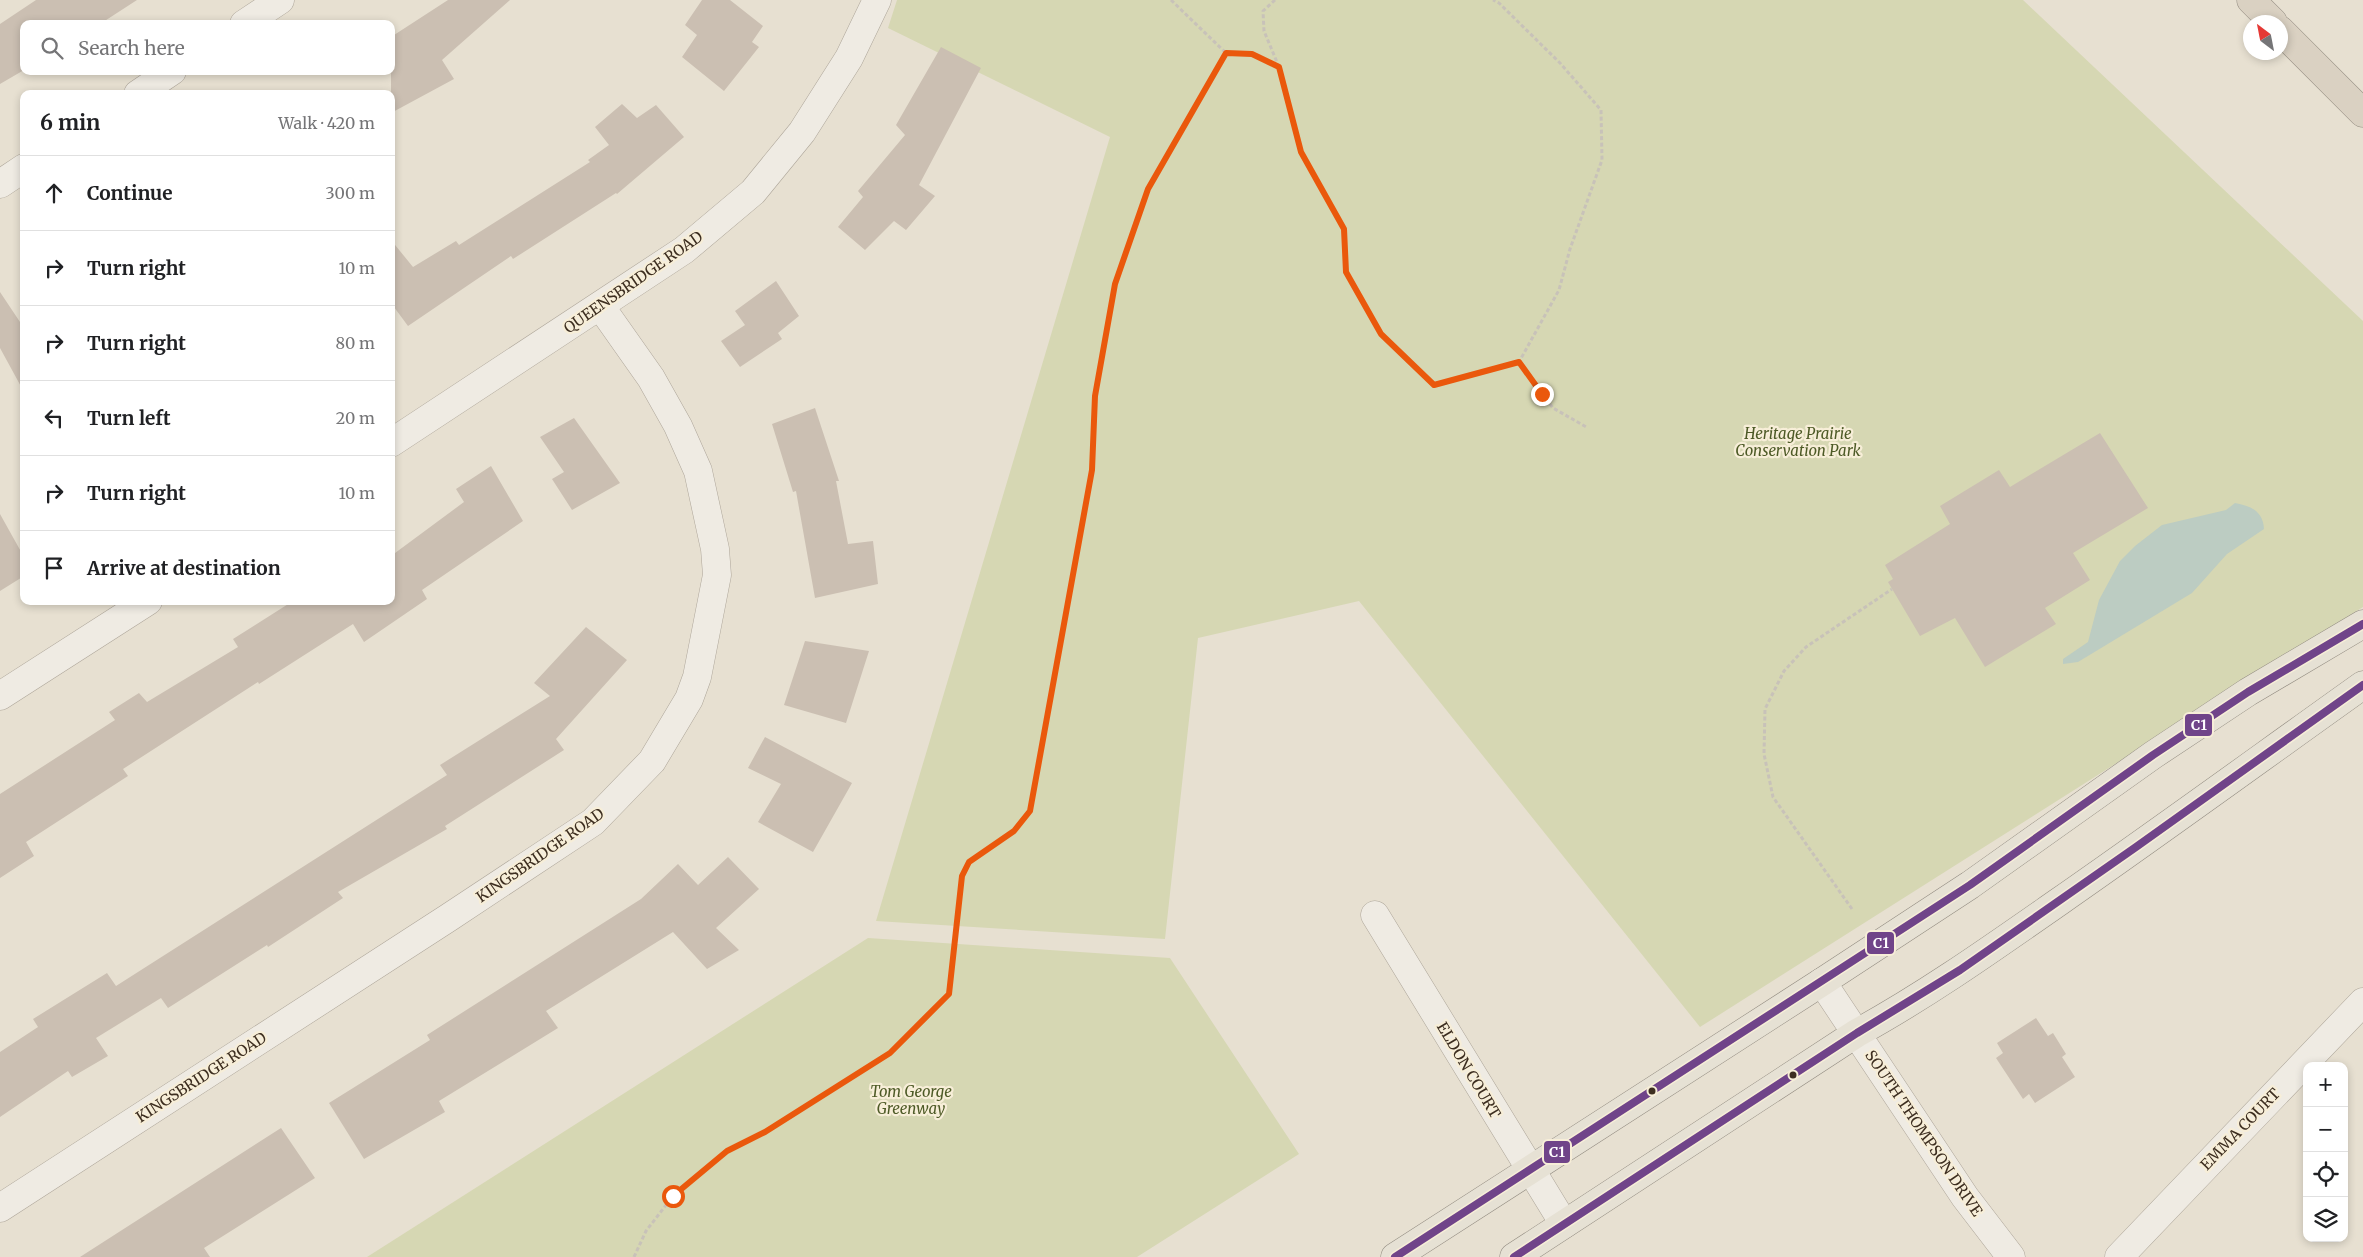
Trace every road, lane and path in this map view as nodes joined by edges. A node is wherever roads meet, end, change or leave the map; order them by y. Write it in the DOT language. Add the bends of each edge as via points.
graph roads {
  1 [pos="280,0"];
  2 [pos="877,0"];
  3 [pos="1171,0"];
  4 [pos="1276,0"];
  5 [pos="1493,0"];
  6 [pos="2251,0"];
  7 [pos="2267,15"];
  8 [pos="250,20"];
  9 [pos="2288,38"];
  10 [pos="1226,53"];
  11 [pos="1279,67"];
  12 [pos="166,75"];
  13 [pos="144,90"];
  14 [pos="2363,113"];
  15 [pos="20,171"];
  16 [pos="0,184"];
  17 [pos="601,306"];
  18 [pos="1519,362"];
  19 [pos="1588,428"];
  20 [pos="395,440"];
  21 [pos="1892,589"];
  22 [pos="142,605"];
  23 [pos="2363,624"];
  24 [pos="2363,685"];
  25 [pos="0,696"];
  26 [pos="1852,909"];
  27 [pos="1375,915"];
  28 [pos="1822,982"];
  29 [pos="2363,1002"];
  30 [pos="1857,1033"];
  31 [pos="1530,1169"];
  32 [pos="0,1208"];
  33 [pos="1564,1224"];
  34 [pos="634,1257"];
  35 [pos="1395,1257"];
  36 [pos="1514,1257"];
  37 [pos="2011,1257"];
  38 [pos="2119,1257"];
  1 -- 8 [label="street"];
  2 -- 17 [label="street, QUEENSBRIDGE ROAD" via="849,58 802,132 753,192 684,250"];
  3 -- 10 [label="path"];
  4 -- 11 [label="path" via="1264,11 1264,31"];
  5 -- 18 [label="path" via="1560,63 1601,110 1602,160 1559,290"];
  6 -- 7 [label="highway"];
  9 -- 14 [label="highway"];
  10 -- 11 [label="path" via="1252,54"];
  10 -- 34 [label="path" via="1148,189 1115,284 1095,396 1092,470 1030,811 1014,831 969,862 962,876 949,994 890,1053 765,1132 727,1151 673,1196 646,1231"];
  11 -- 18 [label="path" via="1301,152 1344,229 1346,272 1381,334 1434,385"];
  12 -- 13 [label="street"];
  15 -- 16 [label="street"];
  17 -- 20 [label="street, QUEENSBRIDGE ROAD"];
  17 -- 32 [label="street, KINGSBRIDGE ROAD" via="651,378 678,426 698,470 716,549 718,575 697,677 689,699 652,761 593,822"];
  18 -- 19 [label="path" via="1553,408"];
  21 -- 26 [label="path" via="1806,646 1784,671 1765,710 1764,754 1773,797"];
  22 -- 25 [label="street"];
  23 -- 28 [label="main road" via="2200,723 1970,884"];
  24 -- 30 [label="main road" via="1946,980"];
  27 -- 31 [label="street, ELDON COURT"];
  28 -- 30 [label="street, SOUTH THOMPSON DRIVE"];
  28 -- 31 [label="main road"];
  29 -- 38 [label="street, EMMA COURT"];
  30 -- 33 [label="main road"];
  30 -- 37 [label="street, SOUTH THOMPSON DRIVE" via="1966,1198"];
  31 -- 33 [label="street, ELDON COURT"];
  31 -- 35 [label="main road"];
  33 -- 36 [label="main road"];
}
